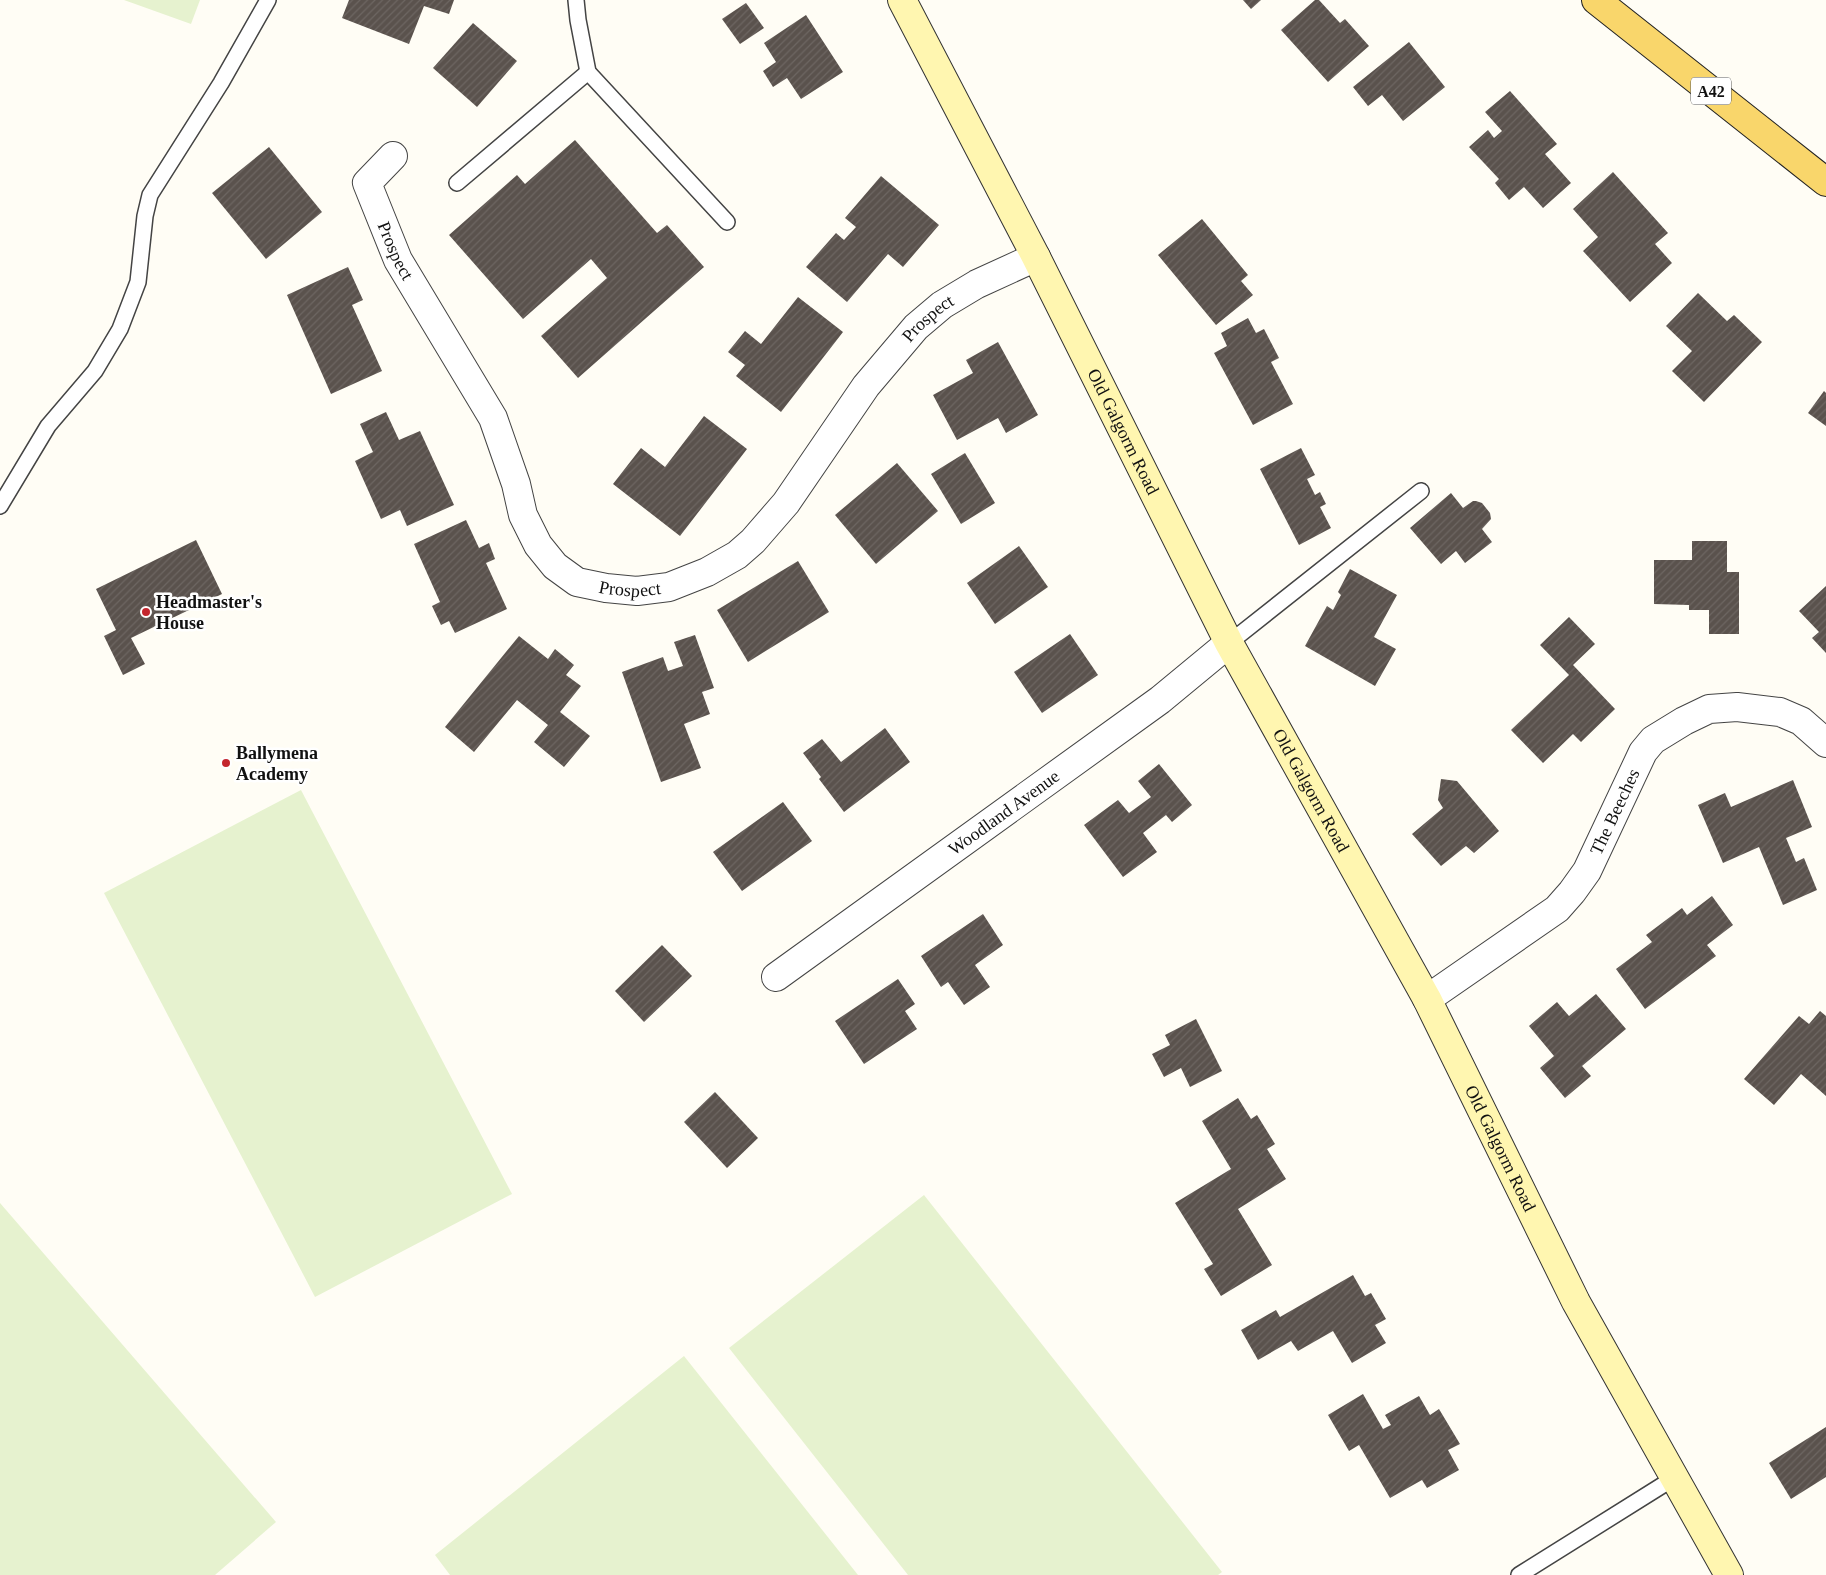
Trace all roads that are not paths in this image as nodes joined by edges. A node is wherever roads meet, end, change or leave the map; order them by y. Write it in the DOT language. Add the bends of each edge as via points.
graph roads {
  1 [pos="268,0"];
  2 [pos="576,0"];
  3 [pos="902,0"];
  4 [pos="1596,0"];
  5 [pos="588,72"];
  6 [pos="393,156"];
  7 [pos="1826,182"];
  8 [pos="457,183"];
  9 [pos="727,222"];
  10 [pos="1036,257"];
  11 [pos="1421,491"];
  12 [pos="0,506"];
  13 [pos="1229,643"];
  14 [pos="1826,743"];
  15 [pos="776,978"];
  16 [pos="1427,999"];
  17 [pos="1674,1478"];
  18 [pos="1519,1575"];
  19 [pos="1729,1575"];
  1 -- 12 [label="lane" via="221,83 150,195 138,282 120,329 95,371 48,426"];
  2 -- 5 [label="lane"];
  3 -- 10 [label="street, Old Galgorm Road"];
  4 -- 7 [label="main road, A42"];
  5 -- 8 [label="lane"];
  5 -- 9 [label="lane"];
  6 -- 10 [label="street, Prospect" via="367,182 398,260 493,418 523,515 538,544 556,566 577,582 606,588 637,591 668,587 707,572 738,554 786,504 866,386 916,327 942,305 977,284"];
  10 -- 13 [label="street, Old Galgorm Road"];
  11 -- 13 [label="lane"];
  13 -- 15 [label="street, Woodland Avenue" via="1160,700"];
  13 -- 16 [label="street, Old Galgorm Road"];
  14 -- 16 [label="street, The Beeches" via="1801,721 1780,712 1752,708 1709,709 1664,732 1643,752 1587,871 1572,892 1556,909"];
  16 -- 17 [label="street, Old Galgorm Road" via="1576,1302"];
  17 -- 18 [label="lane"];
  17 -- 19 [label="street, Old Galgorm Road"];
}
